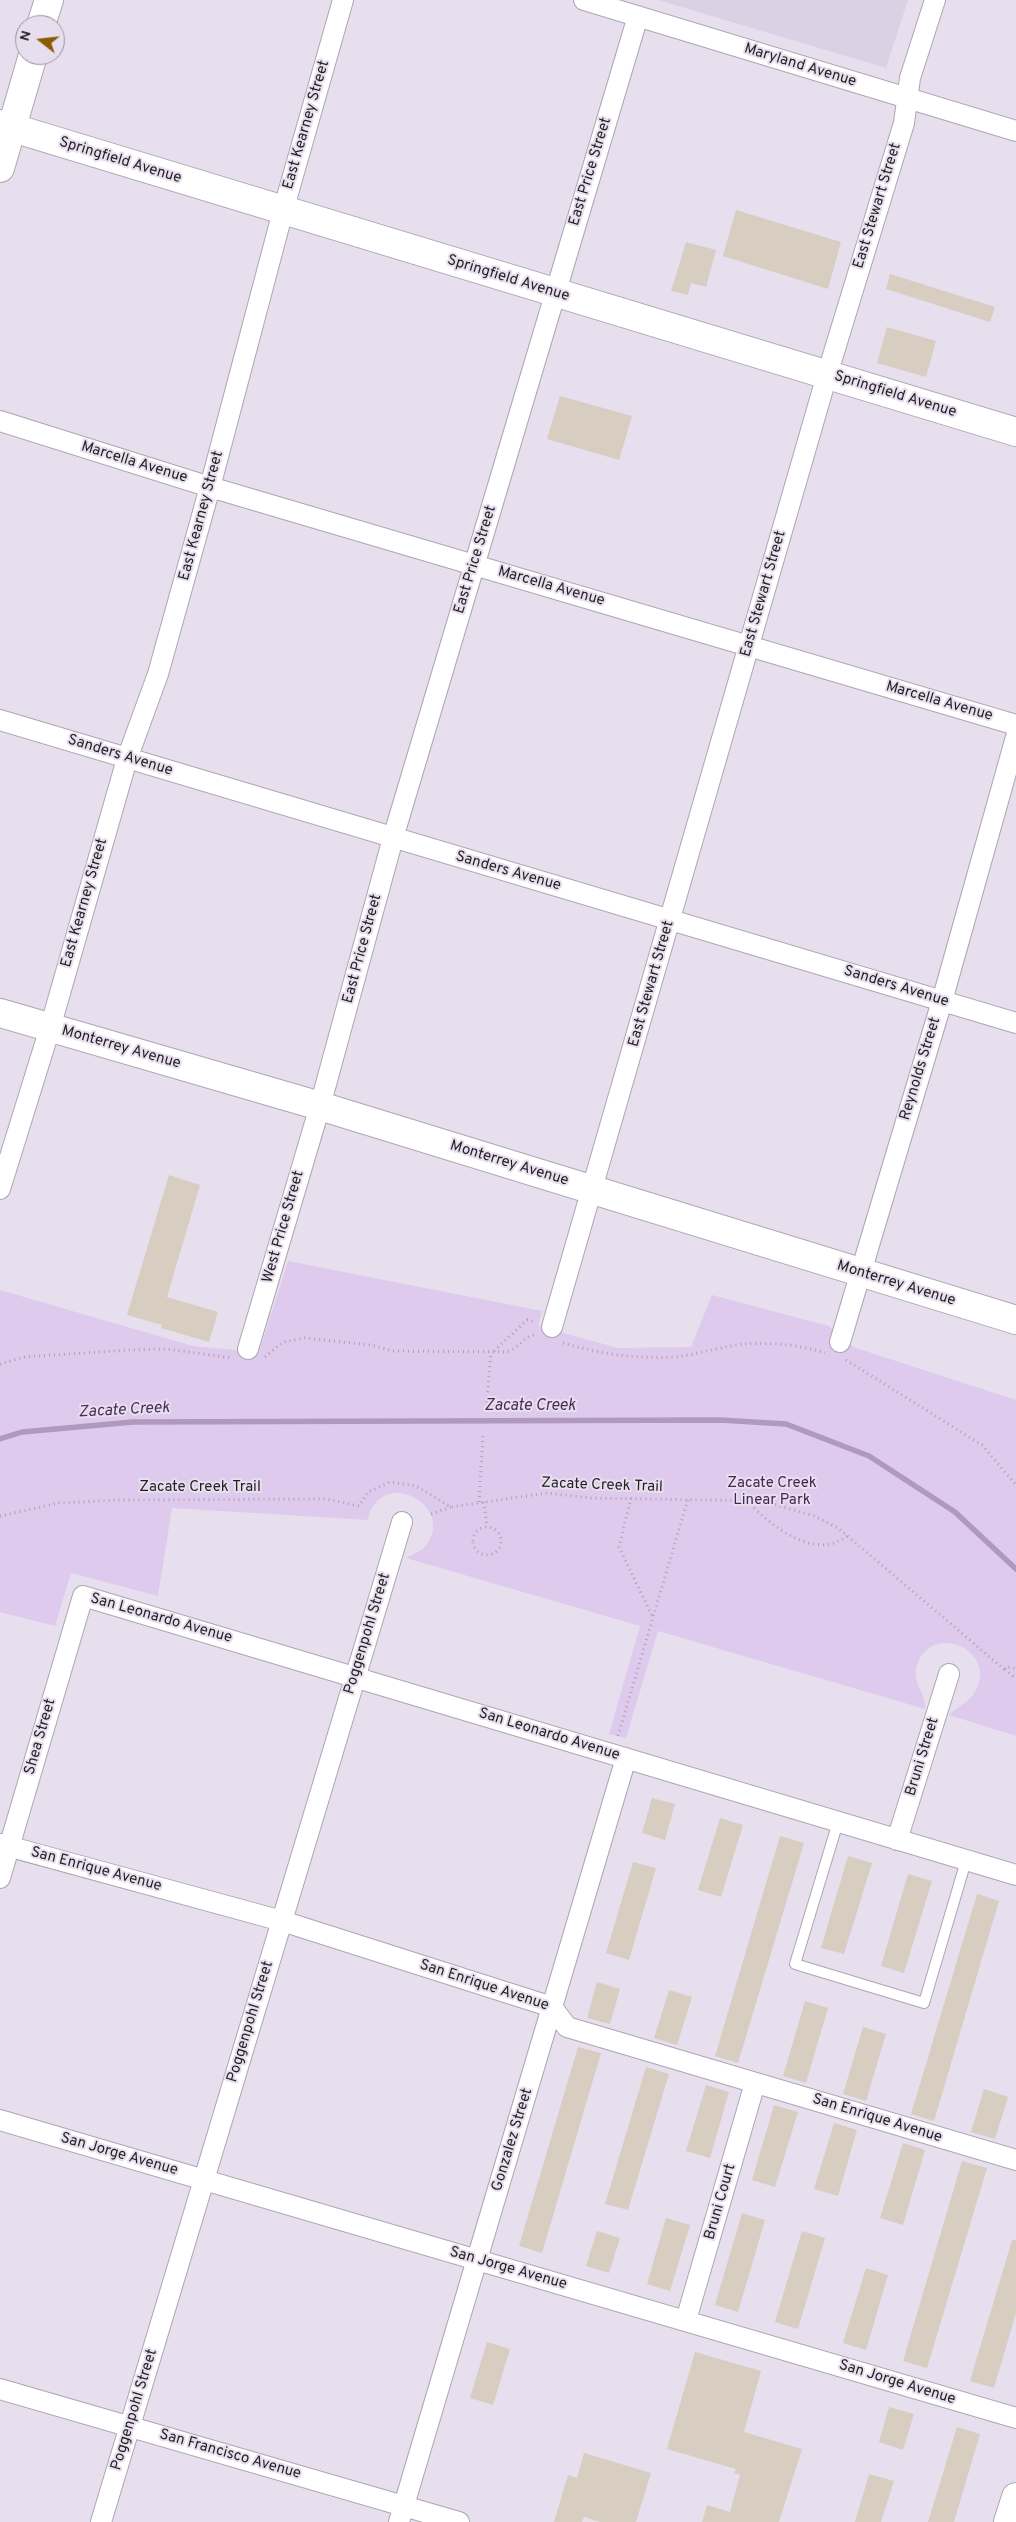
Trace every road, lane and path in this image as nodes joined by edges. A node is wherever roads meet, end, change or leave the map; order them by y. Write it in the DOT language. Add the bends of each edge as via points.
graph roads {
  1 [pos="48,0"];
  2 [pos="343,0"];
  3 [pos="584,0"];
  4 [pos="935,0"];
  5 [pos="609,4"];
  6 [pos="44,15"];
  7 [pos="638,16"];
  8 [pos="29,65"];
  9 [pos="907,98"];
  10 [pos="6,125"];
  11 [pos="1016,131"];
  12 [pos="0,168"];
  13 [pos="283,211"];
  14 [pos="556,293"];
  15 [pos="827,375"];
  16 [pos="0,421"];
  17 [pos="1016,432"];
  18 [pos="210,487"];
  19 [pos="474,565"];
  20 [pos="749,646"];
  21 [pos="0,720"];
  22 [pos="1016,725"];
  23 [pos="1016,737"];
  24 [pos="127,759"];
  25 [pos="393,838"];
  26 [pos="670,920"];
  27 [pos="942,1001"];
  28 [pos="0,1013"];
  29 [pos="1016,1023"];
  30 [pos="50,1028"];
  31 [pos="320,1106"];
  32 [pos="0,1189"];
  33 [pos="592,1189"];
  34 [pos="859,1273"];
  35 [pos="1016,1320"];
  36 [pos="551,1335"];
  37 [pos="835,1351"];
  38 [pos="492,1352"];
  39 [pos="248,1356"];
  40 [pos="0,1364"];
  41 [pos="486,1412"];
  42 [pos="483,1435"];
  43 [pos="1016,1485"];
  44 [pos="631,1498"];
  45 [pos="688,1499"];
  46 [pos="746,1501"];
  47 [pos="479,1502"];
  48 [pos="484,1502"];
  49 [pos="451,1508"];
  50 [pos="431,1514"];
  51 [pos="0,1516"];
  52 [pos="402,1522"];
  53 [pos="487,1526"];
  54 [pos="848,1535"];
  55 [pos="83,1596"];
  56 [pos="653,1619"];
  57 [pos="1004,1669"];
  58 [pos="1016,1669"];
  59 [pos="949,1674"];
  60 [pos="355,1676"];
  61 [pos="1016,1679"];
  62 [pos="617,1738"];
  63 [pos="626,1758"];
  64 [pos="838,1822"];
  65 [pos="897,1840"];
  66 [pos="5,1845"];
  67 [pos="966,1861"];
  68 [pos="1016,1875"];
  69 [pos="0,1878"];
  70 [pos="282,1921"];
  71 [pos="552,2006"];
  72 [pos="755,2083"];
  73 [pos="0,2120"];
  74 [pos="1016,2160"];
  75 [pos="203,2179"];
  76 [pos="477,2260"];
  77 [pos="686,2320"];
  78 [pos="0,2389"];
  79 [pos="1016,2418"];
  80 [pos="130,2426"];
  81 [pos="1016,2497"];
  82 [pos="402,2514"];
  83 [pos="102,2522"];
  84 [pos="459,2522"];
  85 [pos="1008,2522"];
  1 -- 6 [label="main road"];
  2 -- 13 [label="street, East Kearney Street"];
  3 -- 5 [label="street, Maryland Avenue"];
  4 -- 9 [label="street, East Stewart Street" via="910,78"];
  5 -- 7 [label="street, Maryland Avenue"];
  7 -- 9 [label="street, Maryland Avenue"];
  7 -- 14 [label="street, East Price Street"];
  8 -- 10 [label="main road"];
  9 -- 11 [label="street, Maryland Avenue"];
  9 -- 15 [label="street, East Stewart Street" via="904,123"];
  10 -- 12 [label="main road"];
  10 -- 13 [label="main road, Springfield Avenue"];
  13 -- 14 [label="main road, Springfield Avenue"];
  13 -- 18 [label="street, East Kearney Street"];
  14 -- 15 [label="main road, Springfield Avenue"];
  14 -- 19 [label="street, East Price Street"];
  15 -- 17 [label="main road, Springfield Avenue"];
  15 -- 20 [label="street, East Stewart Street"];
  16 -- 18 [label="street, Marcella Avenue"];
  18 -- 19 [label="street, Marcella Avenue"];
  18 -- 24 [label="street, East Kearney Street" via="158,674"];
  19 -- 20 [label="street, Marcella Avenue"];
  19 -- 25 [label="street, East Price Street"];
  20 -- 22 [label="street, Marcella Avenue"];
  20 -- 26 [label="street, East Stewart Street"];
  21 -- 24 [label="street, Sanders Avenue"];
  23 -- 27 [label="street, Reynolds Street"];
  24 -- 25 [label="street, Sanders Avenue"];
  24 -- 30 [label="street, East Kearney Street"];
  25 -- 26 [label="street, Sanders Avenue"];
  25 -- 31 [label="street, East Price Street"];
  26 -- 27 [label="street, Sanders Avenue"];
  26 -- 33 [label="street, East Stewart Street"];
  27 -- 29 [label="street, Sanders Avenue"];
  27 -- 34 [label="street, Reynolds Street"];
  28 -- 30 [label="main road, Monterrey Avenue"];
  30 -- 31 [label="main road, Monterrey Avenue"];
  30 -- 32 [label="street, East Kearney Street"];
  31 -- 33 [label="main road, Monterrey Avenue"];
  31 -- 39 [label="street, West Price Street"];
  33 -- 34 [label="main road, Monterrey Avenue"];
  33 -- 36 [label="street, East Stewart Street"];
  34 -- 35 [label="main road, Monterrey Avenue"];
  34 -- 37 [label="street, Reynolds Street"];
  36 -- 37 [label="path" via="604,1354 640,1358 701,1354 744,1344 777,1344"];
  36 -- 38 [label="path" via="528,1336 512,1351"];
  36 -- 38 [label="path" via="527,1320"];
  37 -- 43 [label="path" via="982,1445"];
  38 -- 39 [label="path" via="392,1351 371,1345 305,1338 283,1342"];
  38 -- 41 [label="path"];
  39 -- 40 [label="path" via="167,1349 129,1350 24,1357"];
  42 -- 47 [label="path"];
  44 -- 45 [label="path, Zacate Creek Trail"];
  44 -- 48 [label="path, Zacate Creek Trail" via="547,1493"];
  44 -- 56 [label="path" via="619,1547"];
  45 -- 46 [label="path, Zacate Creek Trail"];
  45 -- 56 [label="path"];
  46 -- 54 [label="path, Zacate Creek Trail" via="763,1501 814,1516"];
  46 -- 54 [label="path" via="782,1532 813,1544 833,1545"];
  47 -- 48 [label="path, Zacate Creek Trail"];
  47 -- 49 [label="path, Zacate Creek Trail"];
  48 -- 53 [label="path"];
  49 -- 50 [label="path"];
  49 -- 51 [label="path, Zacate Creek Trail" via="416,1486 390,1482 368,1492 359,1506 326,1499 116,1500 59,1503"];
  52 -- 60 [label="street, Poggenpohl Street"];
  53 -- 53 [label="path" via="496,1530 501,1538 497,1551 488,1555 475,1550 472,1540 476,1531"];
  54 -- 57 [label="path, Zacate Creek Trail"];
  55 -- 60 [label="street, San Leonardo Avenue"];
  55 -- 66 [label="street, Shea Street"];
  56 -- 62 [label="path"];
  57 -- 58 [label="path"];
  57 -- 61 [label="path, Zacate Creek Trail"];
  59 -- 65 [label="street, Bruni Street"];
  60 -- 63 [label="street, San Leonardo Avenue"];
  60 -- 70 [label="street, Poggenpohl Street"];
  63 -- 64 [label="street, San Leonardo Avenue"];
  63 -- 71 [label="street, Gonzalez Street"];
  64 -- 65 [label="street, San Leonardo Avenue"];
  64 -- 67 [label="lane" via="795,1964 924,2003"];
  65 -- 67 [label="street, San Leonardo Avenue"];
  66 -- 69 [label="street, Shea Street"];
  66 -- 70 [label="street, San Enrique Avenue"];
  67 -- 68 [label="street, San Leonardo Avenue"];
  70 -- 71 [label="street, San Enrique Avenue"];
  70 -- 75 [label="street, Poggenpohl Street"];
  71 -- 72 [label="street, San Enrique Avenue" via="567,2027"];
  71 -- 76 [label="street, Gonzalez Street"];
  72 -- 74 [label="street, San Enrique Avenue"];
  72 -- 77 [label="street, Bruni Court"];
  73 -- 75 [label="street, San Jorge Avenue"];
  75 -- 76 [label="street, San Jorge Avenue"];
  75 -- 80 [label="street, Poggenpohl Street"];
  76 -- 77 [label="street, San Jorge Avenue"];
  76 -- 82 [label="street, Gonzalez Street"];
  77 -- 79 [label="street, San Jorge Avenue"];
  78 -- 80 [label="street, San Francisco Avenue"];
  80 -- 82 [label="street, San Francisco Avenue"];
  80 -- 83 [label="street, Poggenpohl Street"];
  81 -- 85 [label="main road"];
  82 -- 84 [label="street, San Francisco Avenue"];
}
